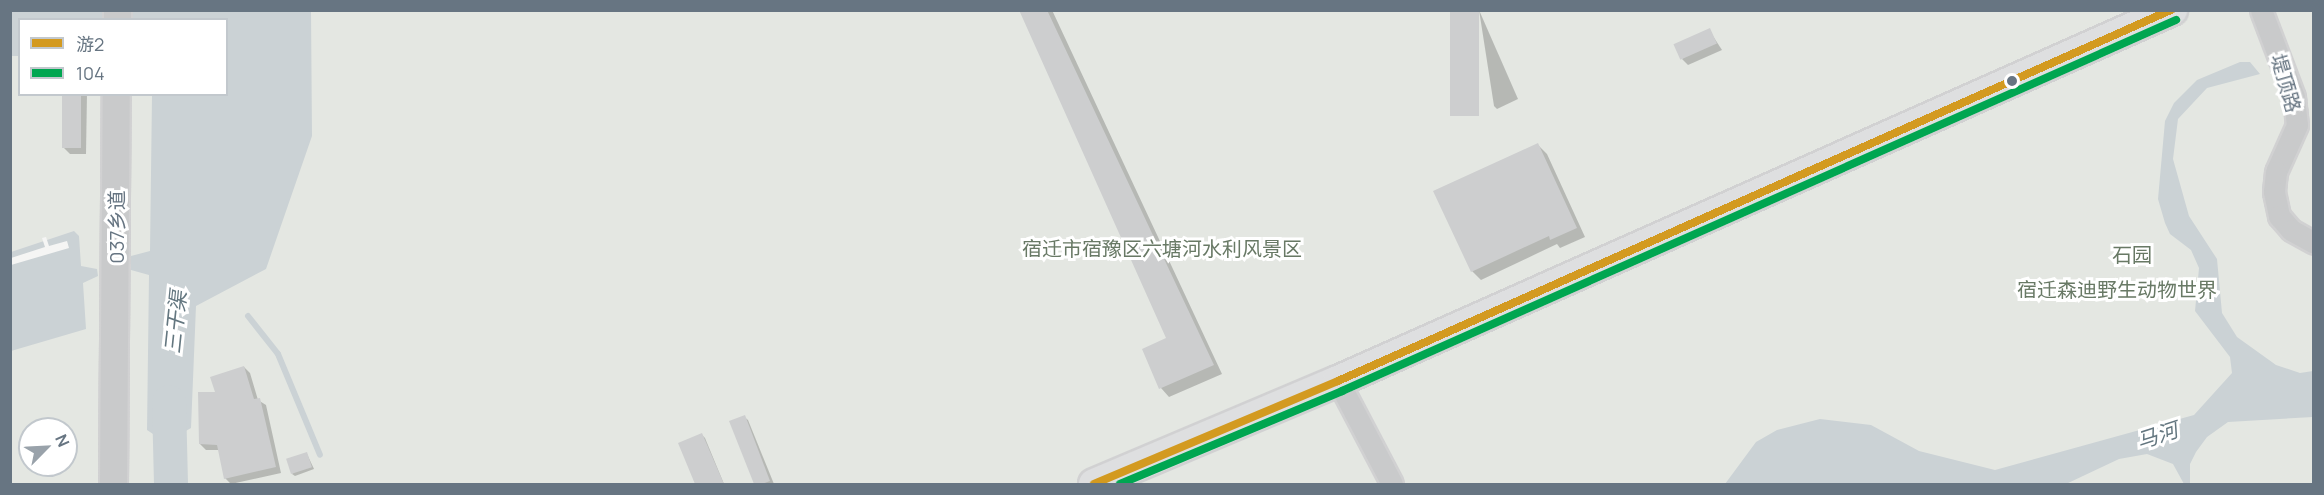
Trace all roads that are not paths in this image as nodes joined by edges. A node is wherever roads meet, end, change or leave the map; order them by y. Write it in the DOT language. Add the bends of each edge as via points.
graph roads {
  1 [pos="2172,10"];
  2 [pos="2261,10"];
  3 [pos="116,100"];
  4 [pos="2313,243"];
  5 [pos="1338,381"];
  6 [pos="113,484"];
  7 [pos="1094,484"];
  8 [pos="1392,484"];
  1 -- 5 [label="main road"];
  2 -- 4 [label="street, 堤顶路" via="2294,97 2297,124 2276,172 2274,192 2279,216 2291,230"];
  3 -- 6 [label="street, 037乡道"];
  5 -- 7 [label="main road"];
  5 -- 8 [label="street"];
}
